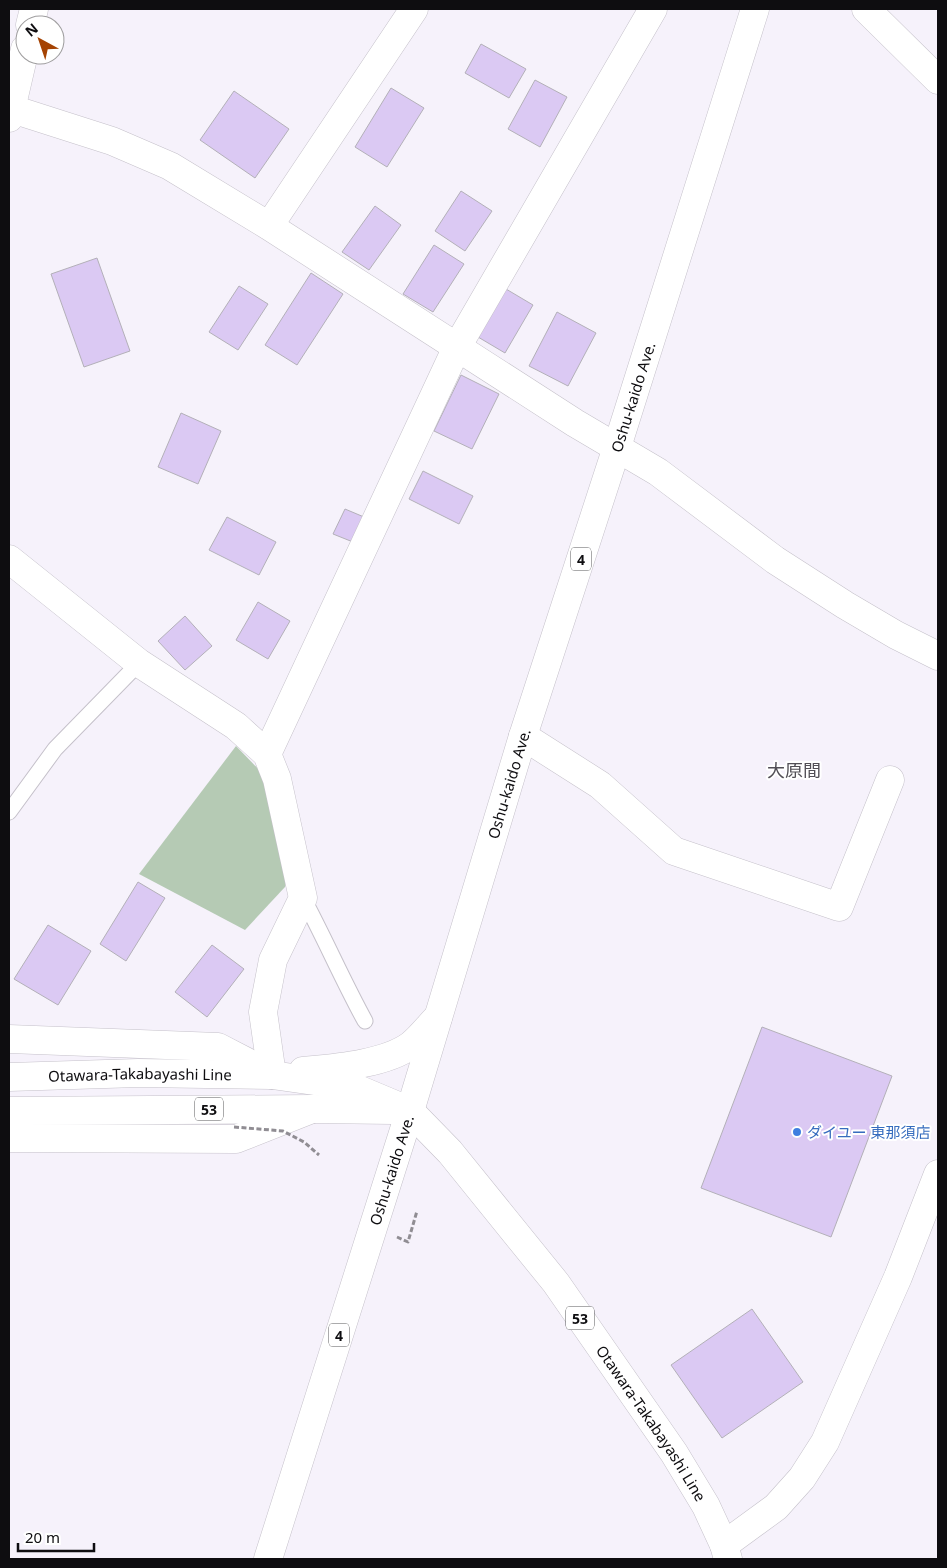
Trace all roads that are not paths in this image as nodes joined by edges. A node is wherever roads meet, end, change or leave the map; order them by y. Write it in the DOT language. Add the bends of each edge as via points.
graph roads {
  1 [pos="414,9"];
  2 [pos="652,9"];
  3 [pos="755,9"];
  4 [pos="866,9"];
  5 [pos="21,65"];
  6 [pos="938,80"];
  7 [pos="10,113"];
  8 [pos="269,226"];
  9 [pos="457,347"];
  10 [pos="617,446"];
  11 [pos="9,559"];
  12 [pos="938,656"];
  13 [pos="140,663"];
  14 [pos="524,736"];
  15 [pos="267,754"];
  16 [pos="890,780"];
  17 [pos="9,812"];
  18 [pos="303,898"];
  19 [pos="438,1017"];
  20 [pos="365,1022"];
  21 [pos="9,1039"];
  22 [pos="272,1075"];
  23 [pos="9,1077"];
  24 [pos="313,1109"];
  25 [pos="9,1111"];
  26 [pos="410,1111"];
  27 [pos="9,1138"];
  28 [pos="938,1174"];
  29 [pos="726,1552"];
  30 [pos="268,1559"];
  1 -- 8 [label="main road"];
  2 -- 9 [label="main road"];
  3 -- 10 [label="main road, Oshu-kaido Ave. / 4"];
  4 -- 6 [label="main road"];
  5 -- 7 [label="main road"];
  7 -- 8 [label="main road" via="112,141 170,166"];
  8 -- 9 [label="main road"];
  9 -- 10 [label="main road" via="575,423"];
  9 -- 15 [label="main road"];
  10 -- 12 [label="main road" via="658,472 775,560 888,630"];
  10 -- 14 [label="main road, Oshu-kaido Ave. / 4"];
  11 -- 13 [label="main road"];
  13 -- 15 [label="main road" via="236,726"];
  13 -- 17 [label="lane" via="56,749"];
  14 -- 16 [label="main road" via="600,785 674,851 838,907"];
  14 -- 19 [label="main road, Oshu-kaido Ave. / 4"];
  15 -- 18 [label="main road" via="277,779"];
  18 -- 20 [label="lane"];
  18 -- 22 [label="main road" via="273,960 262,1012"];
  19 -- 22 [label="main road, Otawara-Takabayashi Line / 53" via="411,1045 388,1057"];
  19 -- 26 [label="main road, Oshu-kaido Ave. / 4"];
  21 -- 22 [label="main road" via="218,1047"];
  22 -- 23 [label="main road, Otawara-Takabayashi Line / 53" via="138,1073"];
  22 -- 26 [label="main road, Otawara-Takabayashi Line / 53" via="360,1090"];
  24 -- 25 [label="main road, 53"];
  24 -- 26 [label="main road, 53"];
  24 -- 27 [label="main road" via="236,1139"];
  26 -- 29 [label="main road, Otawara-Takabayashi Line / 53" via="450,1152 556,1283 674,1454 706,1506"];
  26 -- 30 [label="main road, Oshu-kaido Ave. / 4"];
  28 -- 29 [label="main road" via="898,1276 825,1442 802,1478 776,1507"];
}
